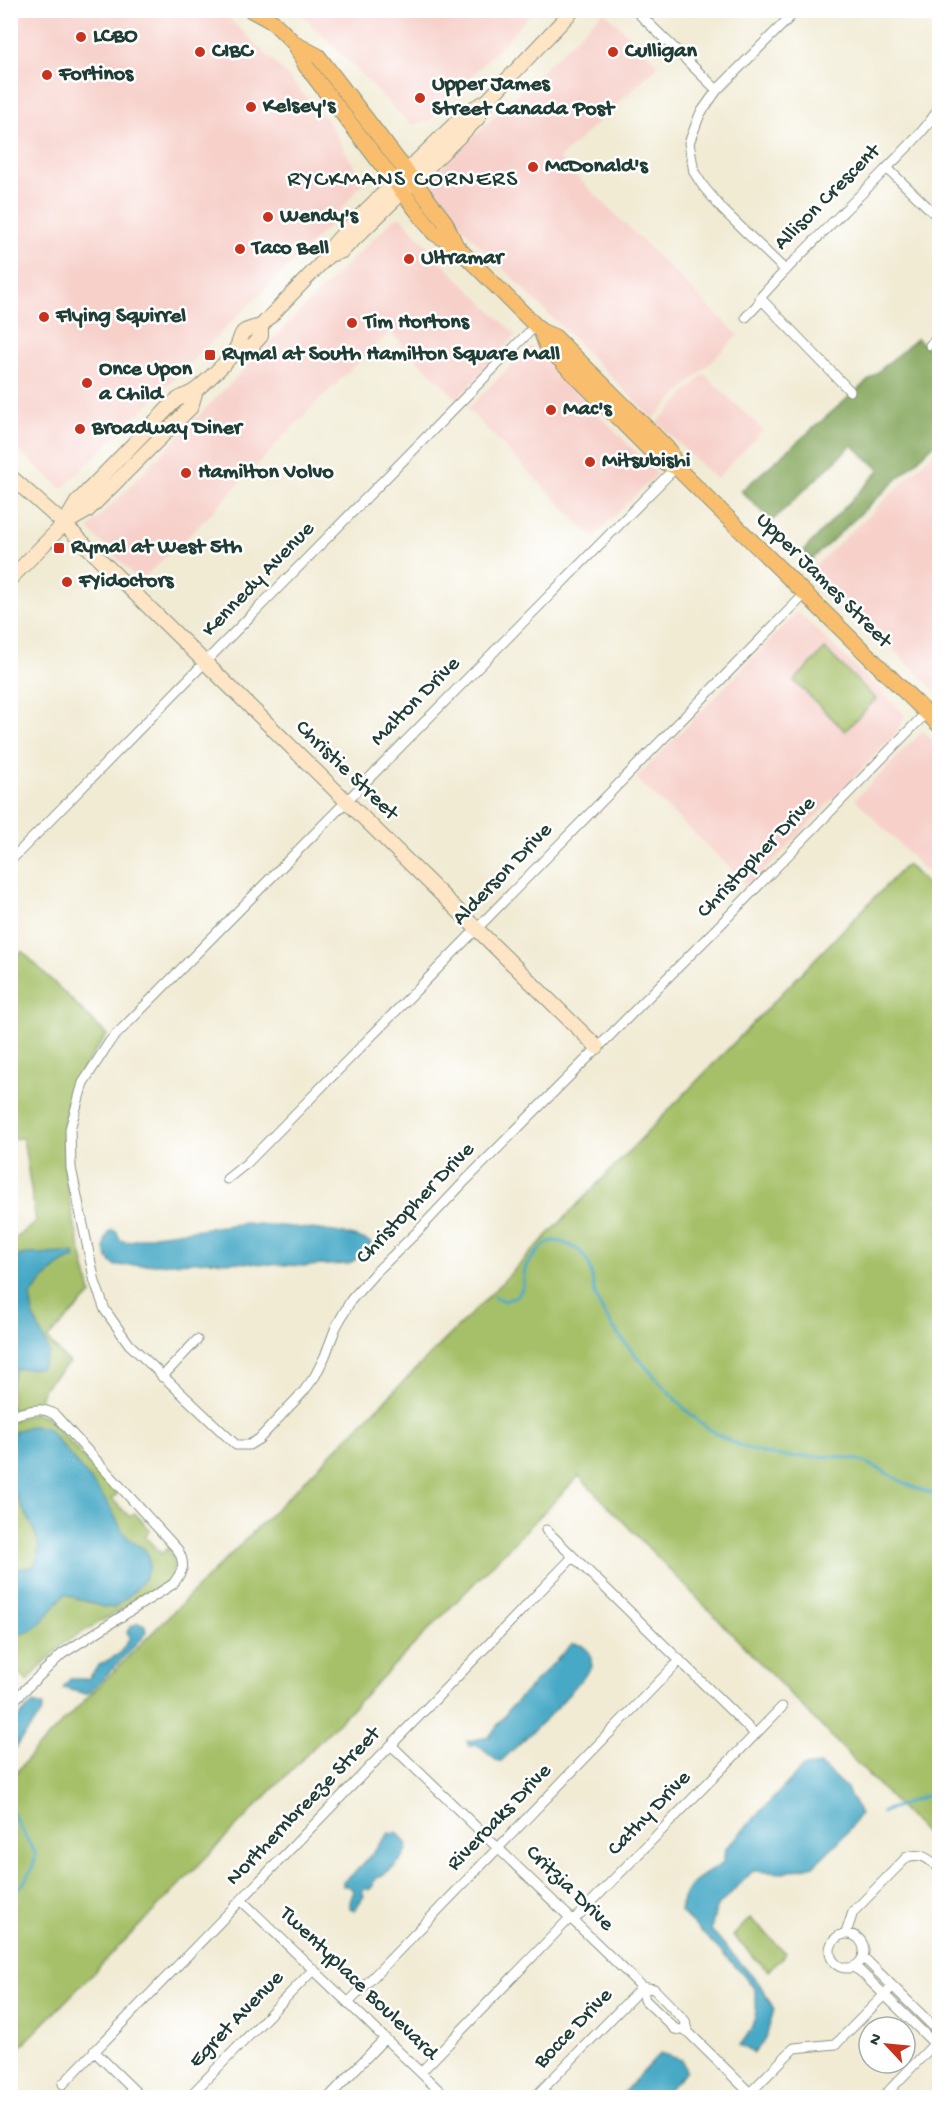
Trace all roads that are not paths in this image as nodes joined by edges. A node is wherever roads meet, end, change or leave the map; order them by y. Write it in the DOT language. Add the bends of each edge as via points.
graph roads {
  1 [pos="251,10"];
  2 [pos="573,10"];
  3 [pos="635,10"];
  4 [pos="797,10"];
  5 [pos="270,16"];
  6 [pos="717,90"];
  7 [pos="939,106"];
  8 [pos="887,168"];
  9 [pos="405,182"];
  10 [pos="939,219"];
  11 [pos="785,270"];
  12 [pos="762,300"];
  13 [pos="746,317"];
  14 [pos="538,329"];
  15 [pos="939,336"];
  16 [pos="930,345"];
  17 [pos="850,391"];
  18 [pos="676,467"];
  19 [pos="10,476"];
  20 [pos="64,524"];
  21 [pos="10,579"];
  22 [pos="804,595"];
  23 [pos="205,663"];
  24 [pos="926,713"];
  25 [pos="939,726"];
  26 [pos="346,801"];
  27 [pos="10,861"];
  28 [pos="478,929"];
  29 [pos="597,1047"];
  30 [pos="76,1104"];
  31 [pos="226,1179"];
  32 [pos="197,1340"];
  33 [pos="162,1377"];
  34 [pos="10,1416"];
  35 [pos="546,1530"];
  36 [pos="573,1557"];
  37 [pos="680,1660"];
  38 [pos="10,1704"];
  39 [pos="782,1707"];
  40 [pos="755,1734"];
  41 [pos="391,1745"];
  42 [pos="498,1848"];
  43 [pos="939,1869"];
  44 [pos="241,1900"];
  45 [pos="572,1920"];
  46 [pos="846,1933"];
  47 [pos="863,1957"];
  48 [pos="853,1967"];
  49 [pos="313,1970"];
  50 [pos="642,1987"];
  51 [pos="892,1987"];
  52 [pos="884,1995"];
  53 [pos="348,2003"];
  54 [pos="939,2033"];
  55 [pos="385,2038"];
  56 [pos="938,2044"];
  57 [pos="94,2051"];
  58 [pos="421,2072"];
  59 [pos="63,2084"];
  60 [pos="750,2096"];
  61 [pos="142,2097"];
  62 [pos="188,2097"];
  63 [pos="328,2097"];
  64 [pos="447,2097"];
  65 [pos="534,2097"];
  66 [pos="882,2097"];
  1 -- 5 [label="main road, Upper James Street"];
  2 -- 9 [label="street" via="487,100 477,119"];
  3 -- 6 [label="street"];
  4 -- 6 [label="street"];
  5 -- 9 [label="main road, Upper James Street" via="296,44 318,56"];
  6 -- 11 [label="street" via="700,114 689,144 694,172 723,210"];
  7 -- 8 [label="street, Allison Crescent" via="922,132"];
  8 -- 10 [label="street"];
  8 -- 11 [label="street, Allison Crescent"];
  9 -- 14 [label="main road, Upper James Street" via="446,222 456,246"];
  9 -- 20 [label="street" via="333,245 329,255 261,326 248,328 239,336 235,351 196,390 173,403 77,502"];
  11 -- 12 [label="street, Allison Crescent"];
  12 -- 13 [label="street, Allison Crescent"];
  12 -- 17 [label="street"];
  14 -- 18 [label="main road, Upper James Street" via="555,337 670,451"];
  14 -- 23 [label="street, Kennedy Avenue"];
  15 -- 16 [label="street"];
  18 -- 22 [label="main road, Upper James Street"];
  18 -- 26 [label="street, Malton Drive"];
  19 -- 20 [label="street, Christie Street"];
  20 -- 21 [label="street"];
  20 -- 23 [label="street, Christie Street"];
  22 -- 24 [label="main road, Upper James Street"];
  22 -- 28 [label="street, Alderson Drive"];
  23 -- 26 [label="street, Christie Street"];
  23 -- 27 [label="street, Kennedy Avenue"];
  24 -- 25 [label="main road, Upper James Street"];
  24 -- 29 [label="street, Christopher Drive"];
  26 -- 28 [label="street, Christie Street"];
  26 -- 30 [label="street, Malton Drive" via="110,1041 83,1083"];
  28 -- 29 [label="street, Christie Street"];
  28 -- 31 [label="street, Alderson Drive" via="247,1163"];
  29 -- 33 [label="street, Christopher Drive" via="351,1300 315,1376 259,1439 249,1445 236,1445"];
  30 -- 33 [label="street, Christopher Drive" via="70,1130 71,1167 95,1282 116,1327"];
  32 -- 33 [label="street"];
  34 -- 38 [label="street" via="40,1409 55,1415 178,1550 184,1562 182,1573 173,1584 62,1654"];
  35 -- 36 [label="street"];
  36 -- 37 [label="street"];
  36 -- 41 [label="street, Northernbreeze Street"];
  37 -- 40 [label="street"];
  37 -- 42 [label="street, Riveroaks Drive"];
  39 -- 40 [label="street, Cathy Drive"];
  40 -- 45 [label="street, Cathy Drive"];
  41 -- 42 [label="street, Critzia Drive"];
  41 -- 44 [label="street, Northernbreeze Street"];
  42 -- 45 [label="street, Critzia Drive"];
  42 -- 53 [label="street, Riveroaks Drive"];
  43 -- 46 [label="street" via="925,1856 907,1857 853,1912"];
  44 -- 49 [label="street, Twentyplace Boulevard"];
  44 -- 57 [label="street, Northernbreeze Street"];
  45 -- 50 [label="street, Critzia Drive"];
  45 -- 58 [label="street, Cathy Drive"];
  46 -- 47 [label="street" via="861,1941"];
  46 -- 48 [label="street" via="832,1941 829,1952 837,1966"];
  47 -- 48 [label="street"];
  47 -- 51 [label="street"];
  48 -- 52 [label="street"];
  49 -- 53 [label="street, Twentyplace Boulevard"];
  49 -- 62 [label="street, Egret Avenue"];
  50 -- 60 [label="street, Critzia Drive" via="645,2000 675,2029 687,2031"];
  50 -- 65 [label="street, Bocce Drive"];
  51 -- 52 [label="street"];
  51 -- 54 [label="street"];
  52 -- 56 [label="street"];
  52 -- 60 [label="street" via="836,2044 794,2048"];
  53 -- 55 [label="street, Twentyplace Boulevard"];
  55 -- 58 [label="street, Twentyplace Boulevard"];
  55 -- 63 [label="street"];
  56 -- 66 [label="street"];
  57 -- 59 [label="street, Northernbreeze Street"];
  57 -- 61 [label="street"];
  58 -- 64 [label="street, Twentyplace Boulevard"];
}
